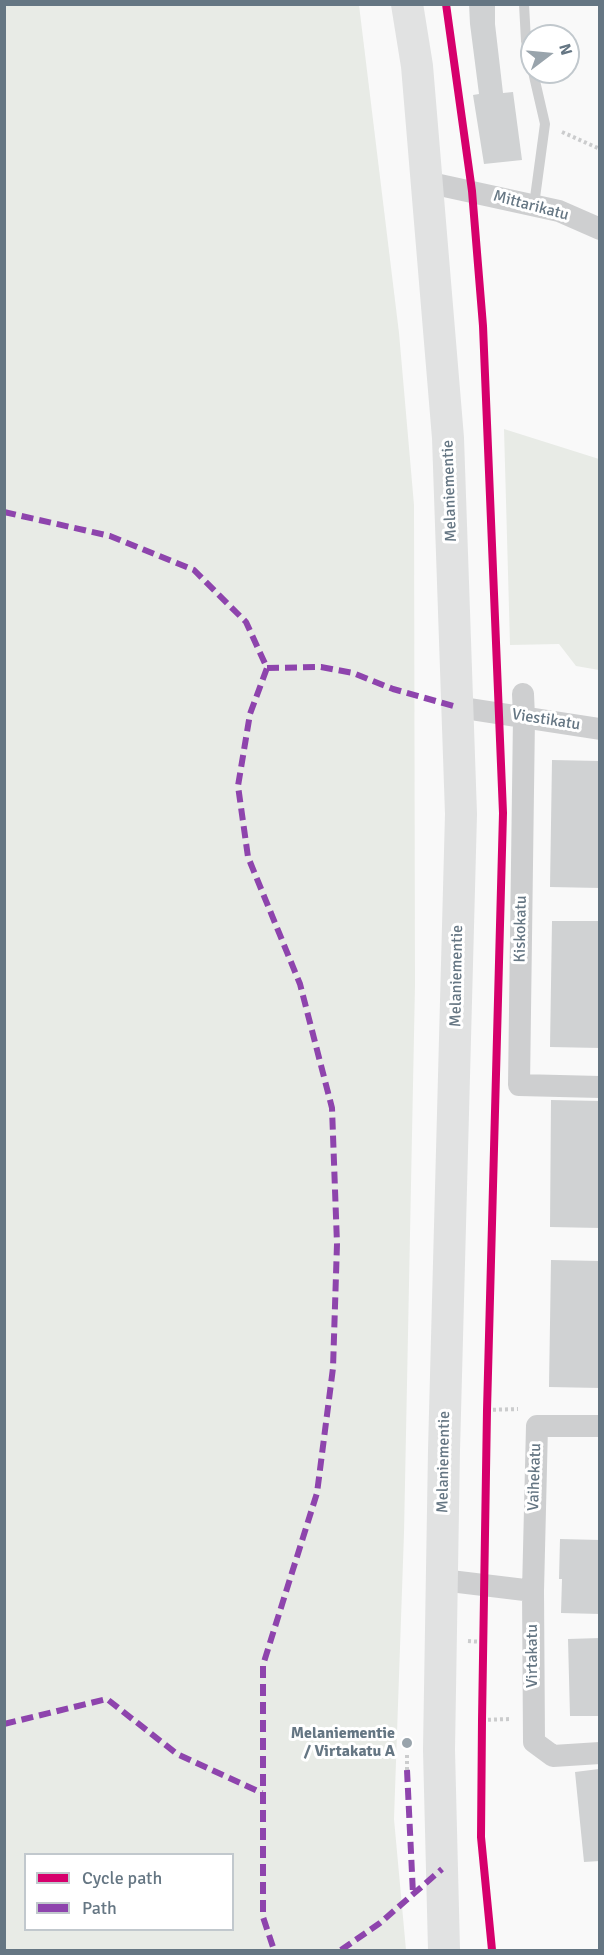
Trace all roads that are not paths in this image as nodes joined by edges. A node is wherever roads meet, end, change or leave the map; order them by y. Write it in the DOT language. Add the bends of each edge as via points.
graph roads {
  1 [pos="407,4"];
  2 [pos="524,4"];
  3 [pos="525,24"];
  4 [pos="536,84"];
  5 [pos="426,182"];
  6 [pos="534,205"];
  7 [pos="600,229"];
  8 [pos="523,694"];
  9 [pos="457,707"];
  10 [pos="524,717"];
  11 [pos="600,729"];
  12 [pos="600,1087"];
  13 [pos="600,1426"];
  14 [pos="442,1580"];
  15 [pos="533,1591"];
  16 [pos="600,1753"];
  17 [pos="444,1950"];
  1 -- 5 [label="main road, Melaniementie" via="417,66"];
  2 -- 3 [label="lane"];
  4 -- 6 [label="lane" via="545,124"];
  5 -- 6 [label="street, Mittarikatu"];
  5 -- 9 [label="main road, Melaniementie" via="448,438"];
  6 -- 7 [label="street, Mittarikatu"];
  8 -- 10 [label="street, Kiskokatu"];
  9 -- 10 [label="street, Viestikatu"];
  9 -- 14 [label="main road, Melaniementie" via="461,814"];
  10 -- 11 [label="street, Viestikatu"];
  10 -- 12 [label="street, Kiskokatu" via="519,1084"];
  13 -- 15 [label="street, Vaihekatu" via="537,1426"];
  14 -- 15 [label="street"];
  14 -- 17 [label="main road, Melaniementie" via="439,1750"];
  15 -- 16 [label="street, Virtakatu" via="534,1742 553,1756"];
}
